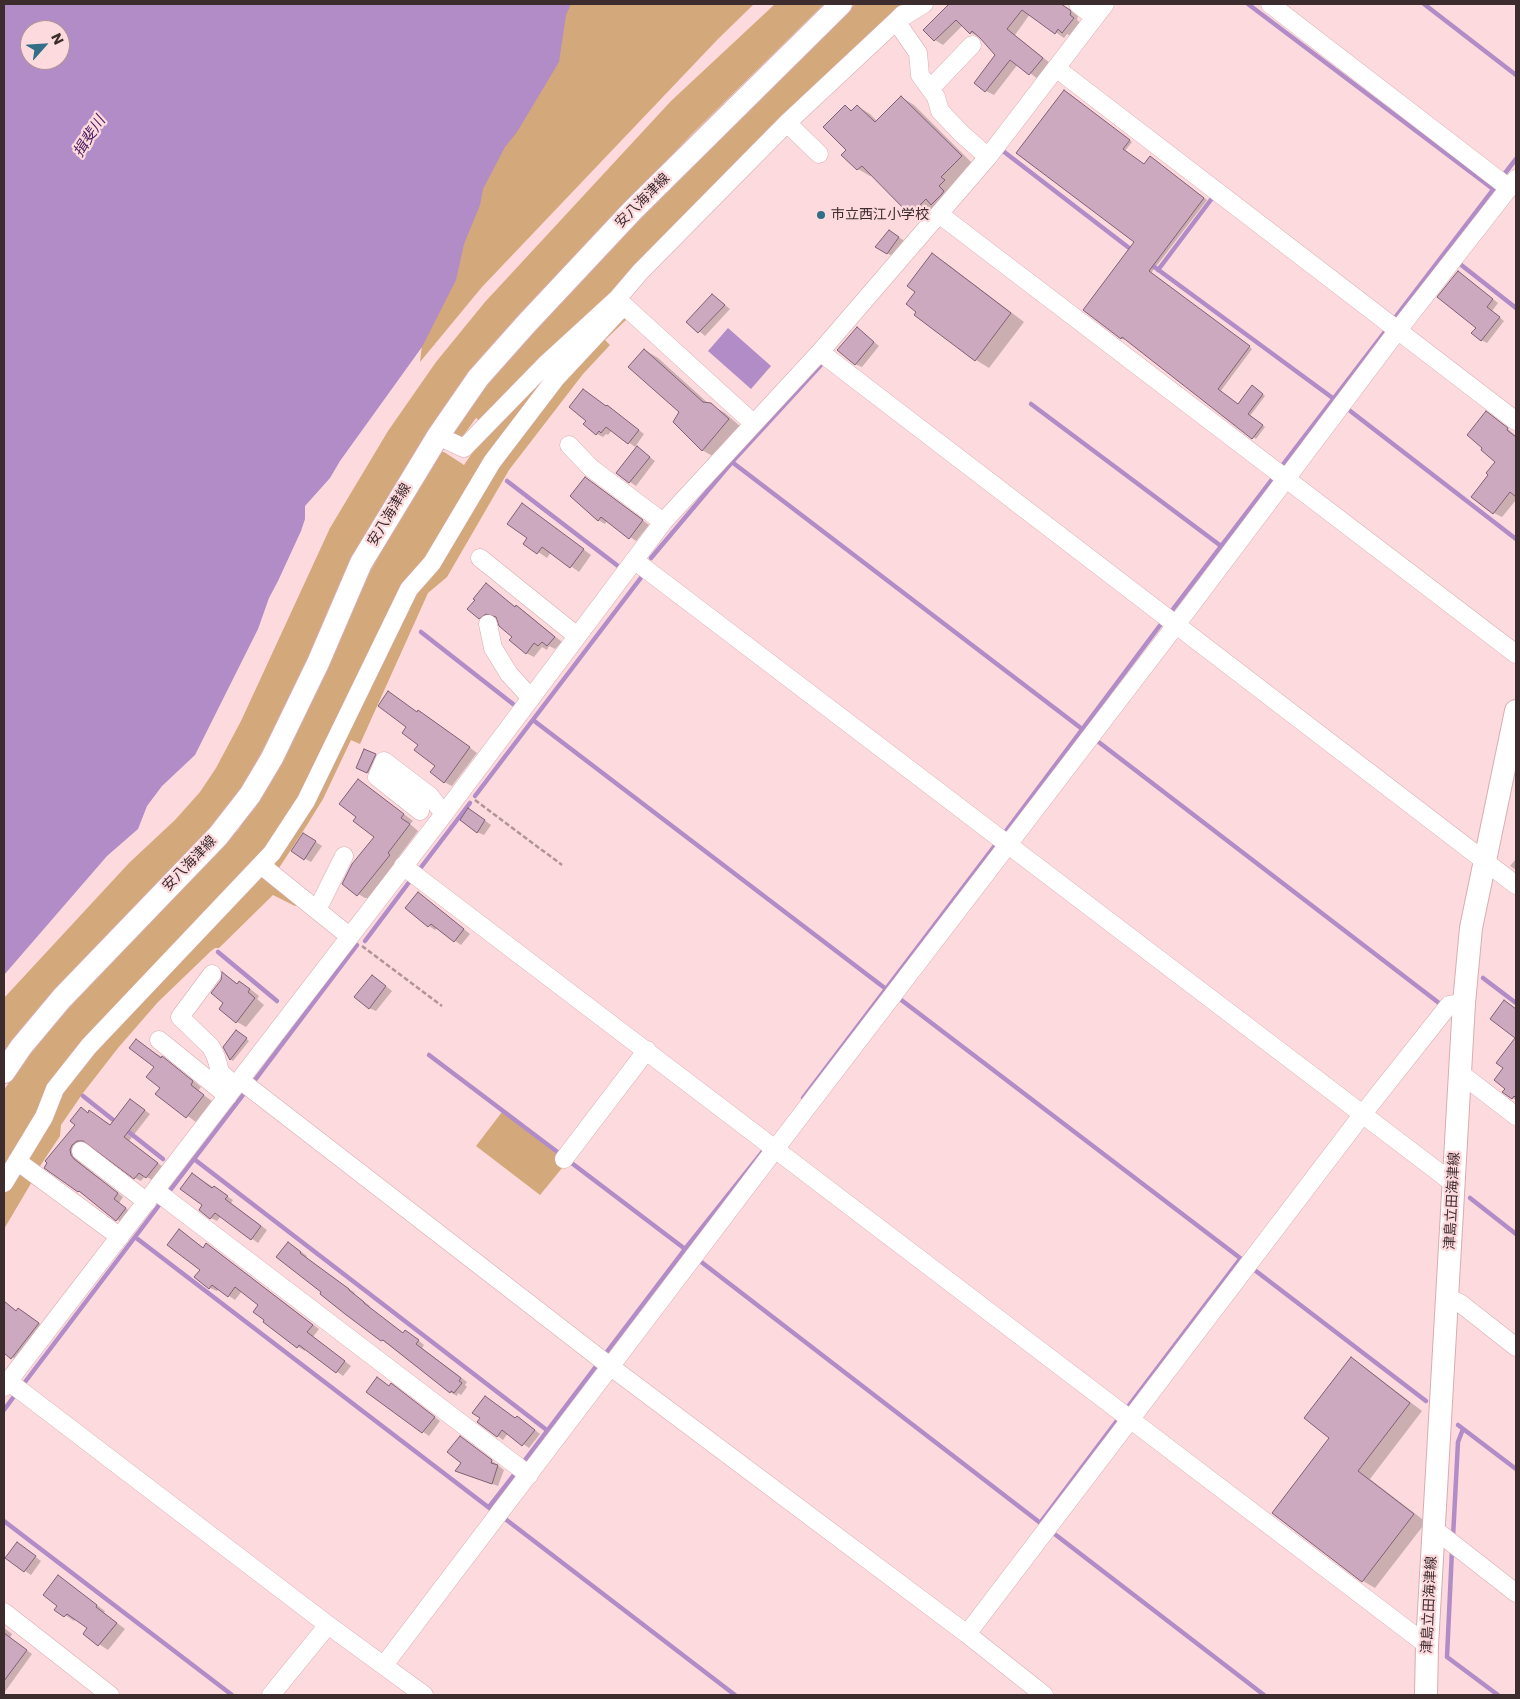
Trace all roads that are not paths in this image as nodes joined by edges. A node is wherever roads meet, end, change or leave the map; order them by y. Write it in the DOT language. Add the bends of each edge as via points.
graph roads {
  1 [pos="841,4"];
  2 [pos="915,4"];
  3 [pos="924,4"];
  4 [pos="1078,4"];
  5 [pos="1270,4"];
  6 [pos="1100,10"];
  7 [pos="896,21"];
  8 [pos="972,45"];
  9 [pos="1056,68"];
  10 [pos="930,89"];
  11 [pos="787,123"];
  12 [pos="819,154"];
  13 [pos="988,157"];
  14 [pos="1513,184"];
  15 [pos="939,214"];
  16 [pos="621,302"];
  17 [pos="1398,330"];
  18 [pos="820,352"];
  19 [pos="1516,421"];
  20 [pos="753,423"];
  21 [pos="438,436"];
  22 [pos="569,445"];
  23 [pos="1287,478"];
  24 [pos="663,522"];
  25 [pos="480,558"];
  26 [pos="634,560"];
  27 [pos="488,624"];
  28 [pos="1176,625"];
  29 [pos="577,636"];
  30 [pos="1516,654"];
  31 [pos="531,698"];
  32 [pos="1516,711"];
  33 [pos="420,811"];
  34 [pos="444,814"];
  35 [pos="1008,845"];
  36 [pos="344,856"];
  37 [pos="1484,861"];
  38 [pos="261,865"];
  39 [pos="403,866"];
  40 [pos="1516,885"];
  41 [pos="317,910"];
  42 [pos="349,936"];
  43 [pos="212,974"];
  44 [pos="1464,1002"];
  45 [pos="160,1040"];
  46 [pos="647,1050"];
  47 [pos="4,1072"];
  48 [pos="1460,1072"];
  49 [pos="234,1087"];
  50 [pos="1362,1115"];
  51 [pos="1516,1116"];
  52 [pos="776,1148"];
  53 [pos="80,1151"];
  54 [pos="564,1159"];
  55 [pos="17,1161"];
  56 [pos="4,1183"];
  57 [pos="1453,1183"];
  58 [pos="151,1197"];
  59 [pos="120,1237"];
  60 [pos="1448,1298"];
  61 [pos="1516,1347"];
  62 [pos="611,1366"];
  63 [pos="6,1384"];
  64 [pos="1132,1420"];
  65 [pos="529,1475"];
  66 [pos="1434,1529"];
  67 [pos="1516,1593"];
  68 [pos="4,1612"];
  69 [pos="328,1625"];
  70 [pos="967,1634"];
  71 [pos="1427,1646"];
  72 [pos="384,1665"];
  73 [pos="110,1695"];
  74 [pos="272,1695"];
  75 [pos="424,1695"];
  76 [pos="1044,1695"];
  77 [pos="1426,1695"];
  1 -- 21 [label="main road, 安八海津線" via="632,211 527,323 478,378"];
  2 -- 7 [label="street"];
  3 -- 7 [label="street"];
  4 -- 6 [label="street"];
  5 -- 14 [label="street"];
  6 -- 9 [label="street"];
  7 -- 10 [label="street" via="918,53 920,75"];
  7 -- 11 [label="street"];
  8 -- 10 [label="street"];
  9 -- 13 [label="street"];
  9 -- 17 [label="street"];
  10 -- 13 [label="street" via="940,111"];
  11 -- 12 [label="street"];
  11 -- 16 [label="street" via="640,272"];
  13 -- 15 [label="street"];
  14 -- 17 [label="street"];
  15 -- 18 [label="street"];
  15 -- 23 [label="street"];
  16 -- 20 [label="street"];
  16 -- 21 [label="street" via="545,365 464,448"];
  16 -- 38 [label="street" via="556,378 492,462 432,563 408,589 306,801"];
  17 -- 19 [label="street"];
  17 -- 23 [label="street"];
  18 -- 20 [label="street"];
  18 -- 28 [label="street"];
  20 -- 24 [label="street"];
  21 -- 47 [label="main road, 安八海津線" via="361,563 318,663 276,750 250,795 218,836 62,998"];
  22 -- 24 [label="street" via="592,468"];
  23 -- 28 [label="street"];
  23 -- 30 [label="street"];
  24 -- 26 [label="street"];
  25 -- 29 [label="street"];
  26 -- 29 [label="street"];
  26 -- 35 [label="street"];
  27 -- 31 [label="street" via="493,648 509,674"];
  28 -- 35 [label="street"];
  28 -- 37 [label="street"];
  29 -- 31 [label="street"];
  31 -- 34 [label="street"];
  32 -- 37 [label="main road, 津島立田海津線"];
  33 -- 34 [label="street" via="376,776 384,761 430,796"];
  34 -- 39 [label="street"];
  35 -- 50 [label="street"];
  35 -- 52 [label="street"];
  36 -- 41 [label="street"];
  37 -- 40 [label="street"];
  37 -- 44 [label="main road, 津島立田海津線" via="1471,928"];
  38 -- 41 [label="street"];
  38 -- 55 [label="street" via="89,1046 55,1089 44,1117"];
  39 -- 42 [label="street"];
  39 -- 46 [label="street"];
  41 -- 42 [label="street"];
  42 -- 49 [label="street"];
  43 -- 49 [label="street" via="180,1017 211,1048 220,1072"];
  44 -- 48 [label="main road, 津島立田海津線"];
  44 -- 50 [label="street" via="1449,1005"];
  45 -- 49 [label="street"];
  46 -- 52 [label="street"];
  46 -- 54 [label="street"];
  48 -- 51 [label="street"];
  48 -- 57 [label="main road, 津島立田海津線"];
  49 -- 58 [label="street"];
  49 -- 62 [label="street"];
  50 -- 57 [label="street"];
  50 -- 64 [label="street"];
  52 -- 62 [label="street"];
  52 -- 64 [label="street"];
  53 -- 58 [label="street"];
  55 -- 56 [label="street"];
  55 -- 59 [label="street"];
  57 -- 60 [label="main road, 津島立田海津線"];
  58 -- 59 [label="street"];
  58 -- 65 [label="street"];
  59 -- 63 [label="street"];
  60 -- 61 [label="street" via="1460,1303"];
  60 -- 66 [label="main road, 津島立田海津線"];
  62 -- 65 [label="street"];
  62 -- 70 [label="street"];
  63 -- 69 [label="street"];
  64 -- 70 [label="street"];
  64 -- 71 [label="street"];
  65 -- 72 [label="street"];
  66 -- 67 [label="street"];
  66 -- 71 [label="main road, 津島立田海津線"];
  68 -- 73 [label="street"];
  69 -- 72 [label="street"];
  69 -- 74 [label="street"];
  70 -- 76 [label="street"];
  71 -- 77 [label="main road, 津島立田海津線"];
  72 -- 75 [label="street"];
}
